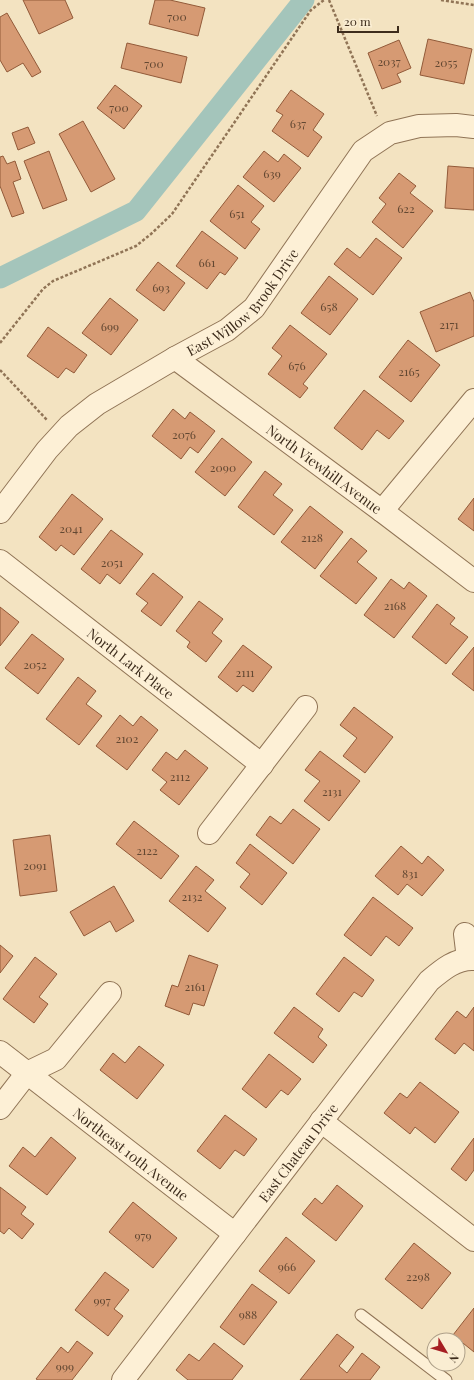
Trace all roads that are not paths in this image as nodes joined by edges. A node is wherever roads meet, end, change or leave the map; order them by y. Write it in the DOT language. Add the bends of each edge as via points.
graph roads {
  1 [pos="474,127"];
  2 [pos="175,358"];
  3 [pos="474,400"];
  4 [pos="382,511"];
  5 [pos="0,512"];
  6 [pos="0,561"];
  7 [pos="474,582"];
  8 [pos="306,707"];
  9 [pos="262,765"];
  10 [pos="209,833"];
  11 [pos="465,934"];
  12 [pos="471,959"];
  13 [pos="110,993"];
  14 [pos="0,1052"];
  15 [pos="27,1073"];
  16 [pos="0,1108"];
  17 [pos="321,1121"];
  18 [pos="235,1234"];
  19 [pos="474,1240"];
  20 [pos="361,1315"];
  21 [pos="123,1380"];
  22 [pos="446,1380"];
  1 -- 2 [label="street, East Willow Brook Drive" via="420,126 388,135 363,151 254,308 227,330"];
  2 -- 4 [label="street, North Viewhill Avenue"];
  2 -- 5 [label="street, East Willow Brook Drive" via="97,404 69,426 47,450"];
  3 -- 4 [label="street"];
  4 -- 7 [label="street, North Viewhill Avenue"];
  6 -- 9 [label="street, North Lark Place"];
  8 -- 9 [label="street"];
  9 -- 10 [label="street"];
  11 -- 12 [label="street, East Chateau Drive"];
  12 -- 17 [label="street, East Chateau Drive" via="446,966 429,981"];
  13 -- 15 [label="street" via="56,1059"];
  14 -- 15 [label="street, Northeast 10th Avenue"];
  15 -- 16 [label="street"];
  15 -- 18 [label="street, Northeast 10th Avenue"];
  17 -- 18 [label="street, East Chateau Drive"];
  17 -- 19 [label="street"];
  18 -- 21 [label="street, East Chateau Drive"];
  20 -- 22 [label="lane"];
}
